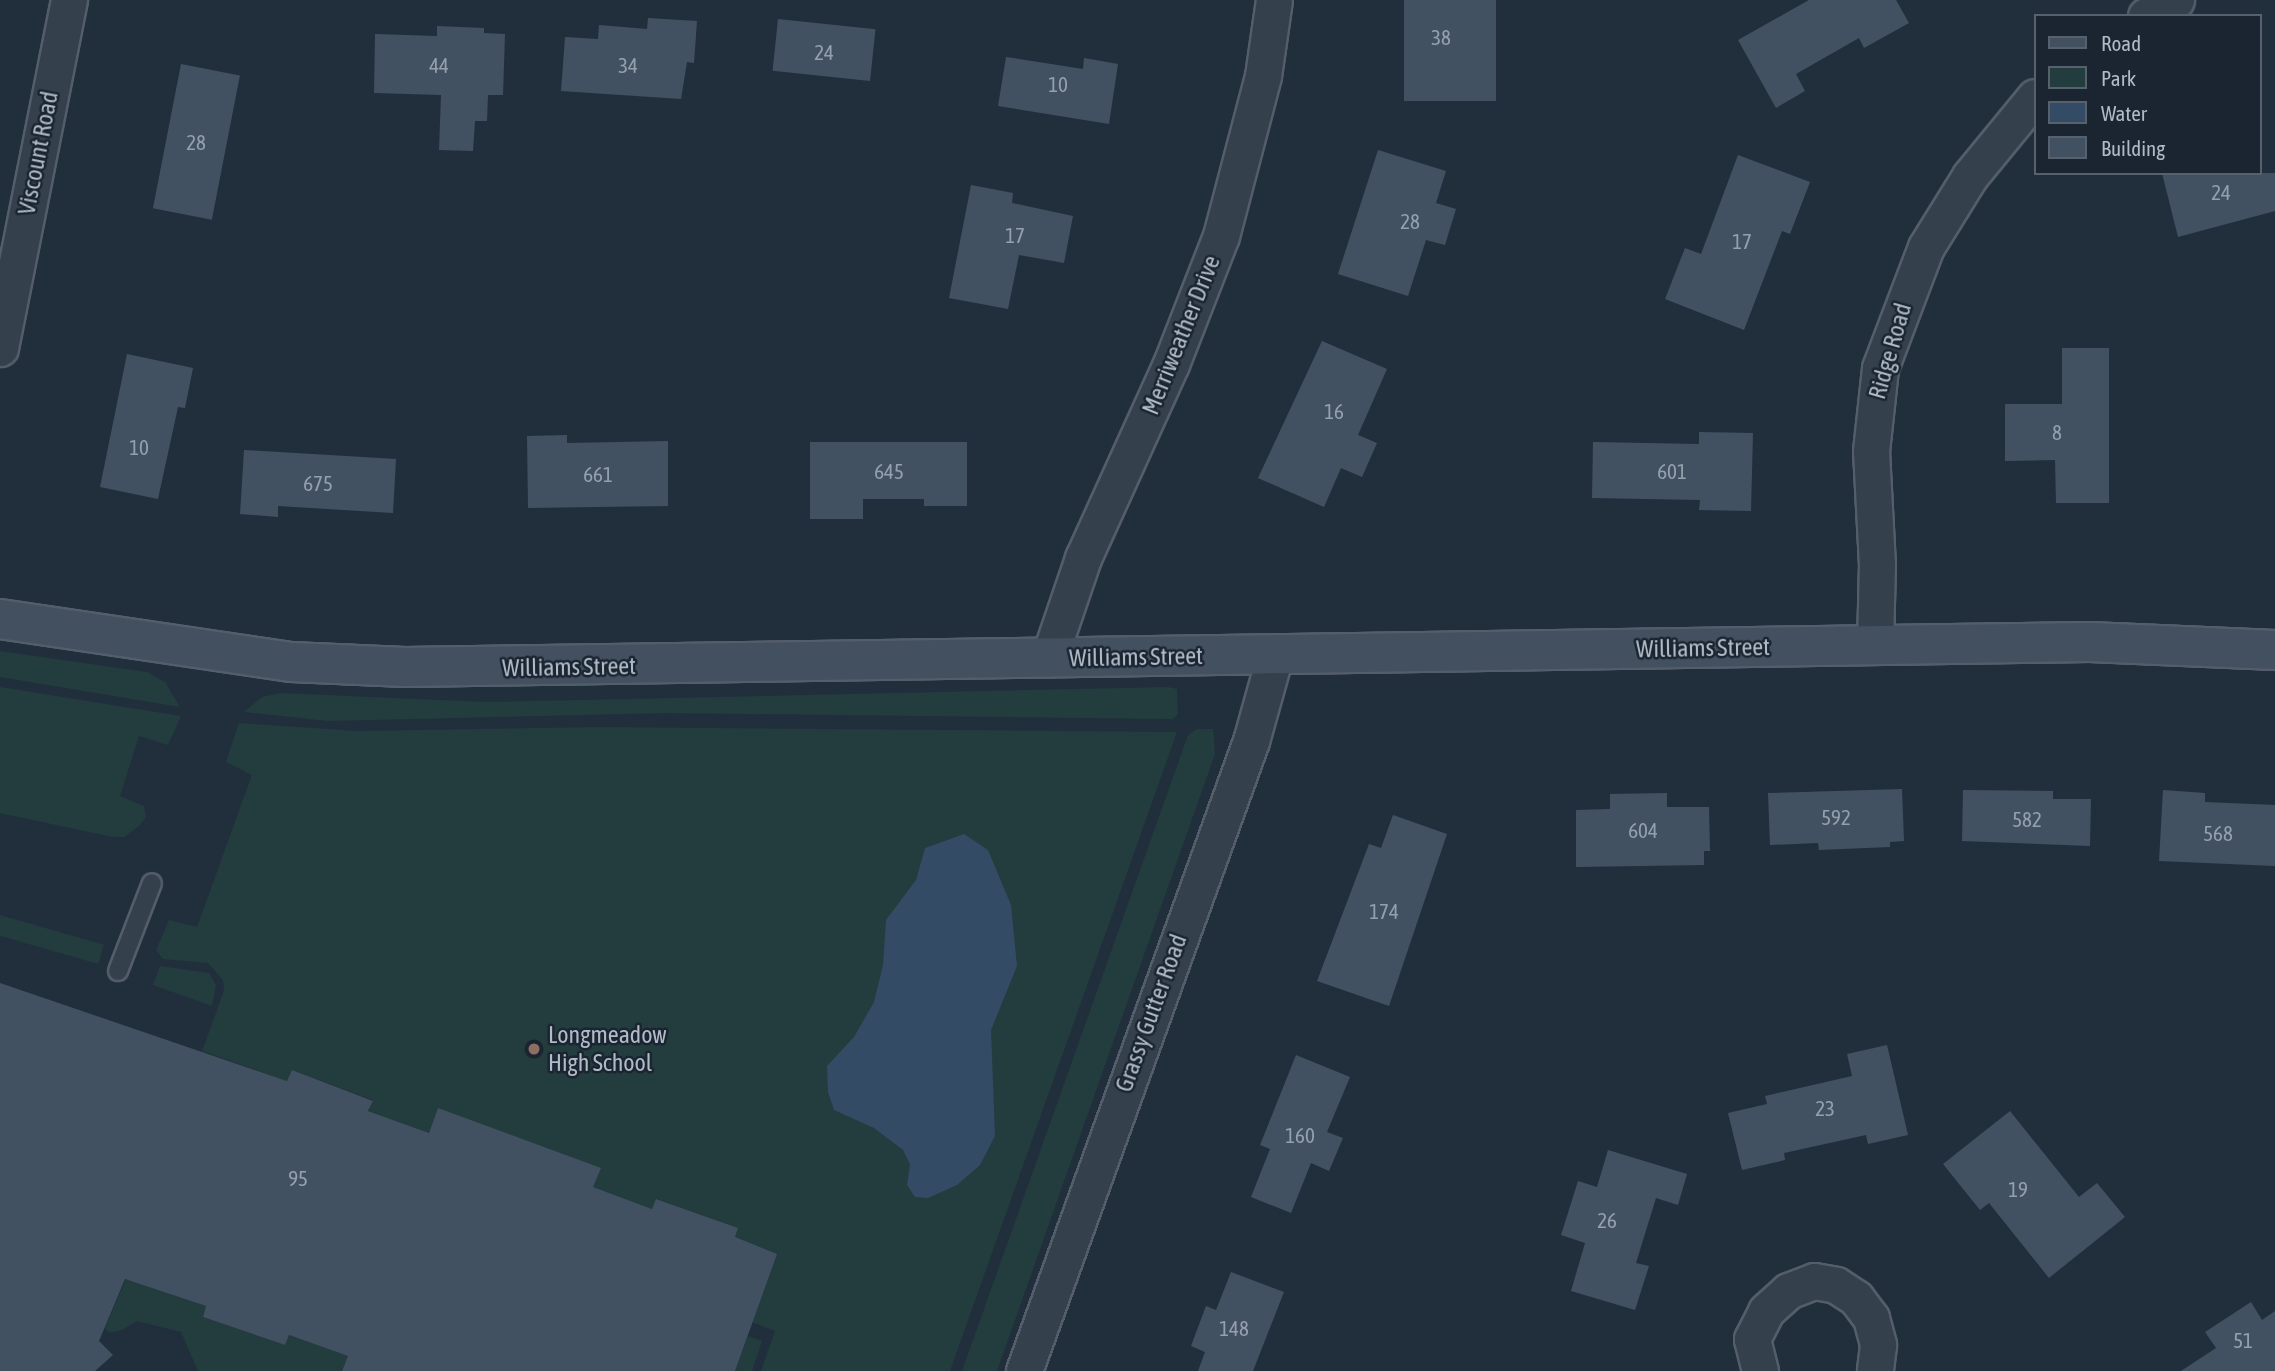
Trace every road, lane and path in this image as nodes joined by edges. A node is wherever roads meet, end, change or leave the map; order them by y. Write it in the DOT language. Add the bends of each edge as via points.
graph roads {
  1 [pos="69,0"];
  2 [pos="1274,0"];
  3 [pos="2176,0"];
  4 [pos="2150,14"];
  5 [pos="2034,98"];
  6 [pos="0,348"];
  7 [pos="0,619"];
  8 [pos="1875,645"];
  9 [pos="2275,650"];
  10 [pos="1275,655"];
  11 [pos="1049,658"];
  12 [pos="152,883"];
  13 [pos="118,971"];
  14 [pos="1024,1371"];
  15 [pos="1760,1371"];
  16 [pos="1875,1371"];
  1 -- 6 [label="street, Viscount Road"];
  2 -- 11 [label="street, Merriweather Drive" via="1263,76 1221,236 1171,364 1083,558"];
  3 -- 4 [label="street"];
  5 -- 8 [label="street, Ridge Road" via="1970,176 1926,247 1880,368 1871,451 1877,565"];
  7 -- 11 [label="main road, Williams Street" via="267,659 405,667"];
  8 -- 9 [label="main road, Williams Street" via="2091,642"];
  8 -- 10 [label="main road, Williams Street"];
  10 -- 11 [label="main road, Williams Street"];
  10 -- 14 [label="street, Grassy Gutter Road" via="1251,741"];
  12 -- 13 [label="lane"];
  15 -- 16 [label="street" via="1752,1339 1766,1311 1788,1291 1814,1281 1846,1292 1871,1318 1878,1345"];
}
